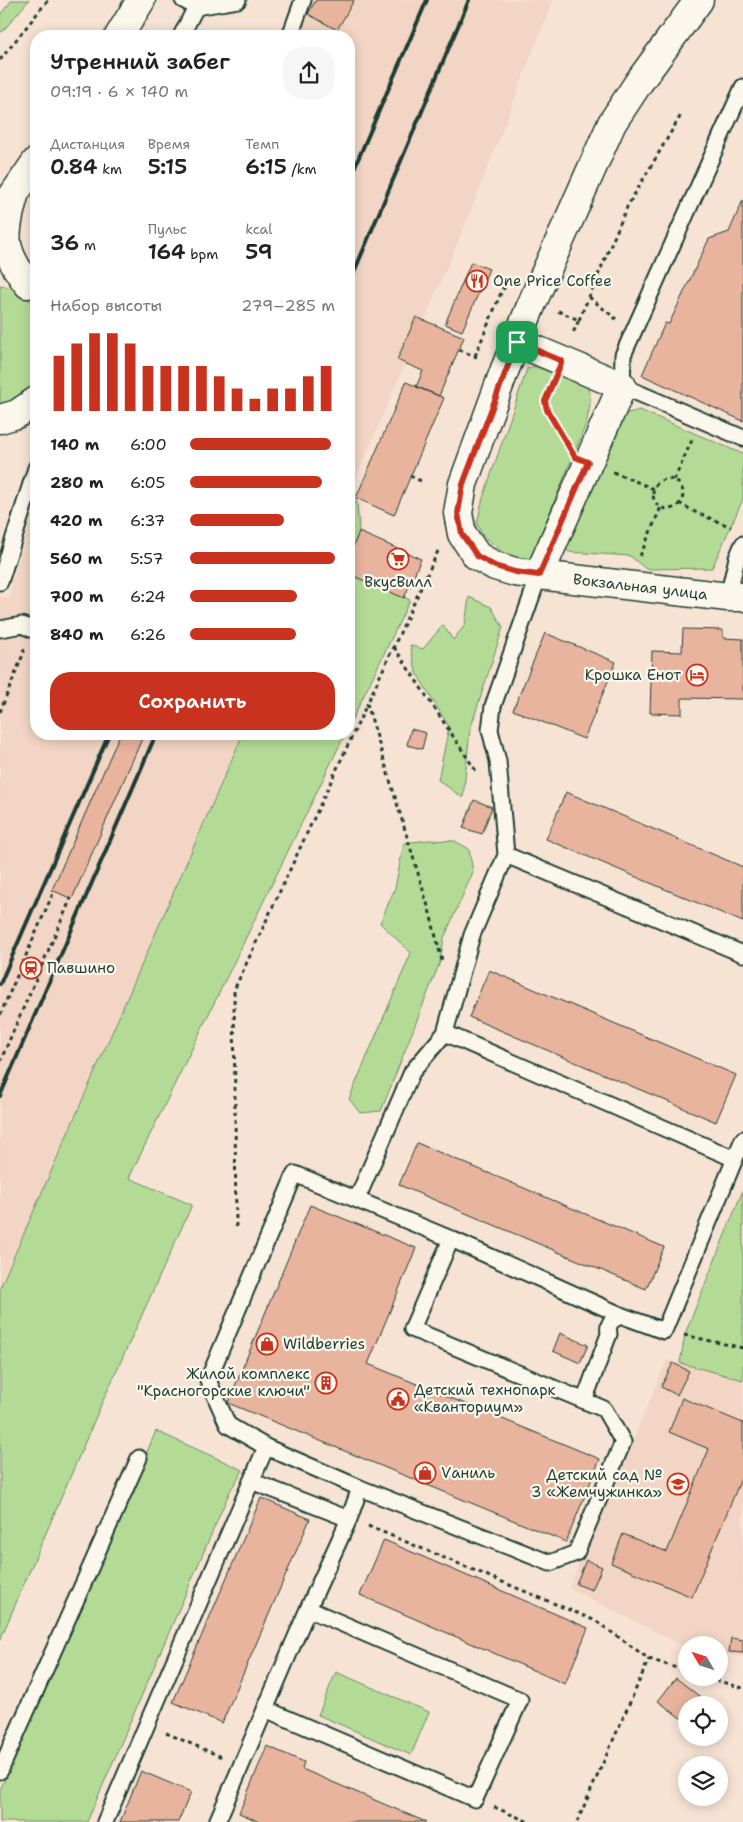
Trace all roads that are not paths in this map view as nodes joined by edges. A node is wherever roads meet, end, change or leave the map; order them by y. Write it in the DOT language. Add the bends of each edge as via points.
graph roads {
  1 [pos="141,0"];
  2 [pos="238,0"];
  3 [pos="303,0"];
  4 [pos="699,0"];
  5 [pos="189,4"];
  6 [pos="123,30"];
  7 [pos="182,30"];
  8 [pos="292,30"];
  9 [pos="743,87"];
  10 [pos="30,171"];
  11 [pos="7,205"];
  12 [pos="0,274"];
  13 [pos="30,285"];
  14 [pos="30,286"];
  15 [pos="517,342"];
  16 [pos="622,386"];
  17 [pos="30,408"];
  18 [pos="0,419"];
  19 [pos="743,438"];
  20 [pos="30,487"];
  21 [pos="743,544"];
  22 [pos="539,575"];
  23 [pos="0,582"];
  24 [pos="736,597"];
  25 [pos="30,628"];
  26 [pos="0,629"];
  27 [pos="506,855"];
  28 [pos="743,954"];
  29 [pos="445,1034"];
  30 [pos="743,1139"];
  31 [pos="735,1160"];
  32 [pos="357,1199"];
  33 [pos="451,1239"];
  34 [pos="622,1316"];
  35 [pos="584,1401"];
  36 [pos="266,1447"];
  37 [pos="139,1458"];
  38 [pos="251,1481"];
  39 [pos="360,1488"];
  40 [pos="350,1519"];
  41 [pos="308,1609"];
  42 [pos="265,1710"];
  43 [pos="0,1771"];
  44 [pos="105,1822"];
  45 [pos="217,1822"];
  1 -- 6 [label="street"];
  2 -- 5 [label="lane"];
  3 -- 8 [label="lane"];
  4 -- 15 [label="street, Вокзальная улица" via="612,123"];
  5 -- 7 [label="lane"];
  9 -- 16 [label="lane" via="622,356"];
  10 -- 11 [label="street"];
  11 -- 13 [label="street" via="7,249 16,268"];
  12 -- 14 [label="street" via="12,276"];
  15 -- 16 [label="street"];
  15 -- 22 [label="street, Вокзальная улица" via="463,484 458,513 462,534 477,556 495,566"];
  16 -- 19 [label="lane"];
  16 -- 22 [label="street"];
  17 -- 18 [label="street"];
  20 -- 23 [label="lane"];
  21 -- 24 [label="lane" via="736,558"];
  22 -- 24 [label="street, Вокзальная улица"];
  22 -- 27 [label="lane" via="493,706 490,730 498,761"];
  25 -- 26 [label="lane" via="22,625"];
  27 -- 28 [label="lane"];
  27 -- 29 [label="lane" via="472,935"];
  29 -- 31 [label="lane"];
  29 -- 32 [label="lane" via="412,1072"];
  30 -- 31 [label="lane"];
  31 -- 34 [label="lane" via="664,1331"];
  32 -- 33 [label="lane"];
  32 -- 36 [label="lane" via="296,1174 208,1380 228,1425"];
  33 -- 34 [label="lane"];
  33 -- 35 [label="lane" via="412,1329"];
  34 -- 35 [label="lane" via="610,1322 610,1334"];
  35 -- 39 [label="lane" via="604,1409 623,1442 576,1553 550,1563"];
  36 -- 38 [label="lane"];
  36 -- 39 [label="lane"];
  37 -- 43 [label="lane"];
  38 -- 40 [label="lane"];
  38 -- 44 [label="lane"];
  39 -- 40 [label="lane"];
  40 -- 41 [label="lane"];
  41 -- 42 [label="lane"];
  41 -- 42 [label="lane" via="520,1700 476,1799"];
  42 -- 45 [label="lane"];
}
